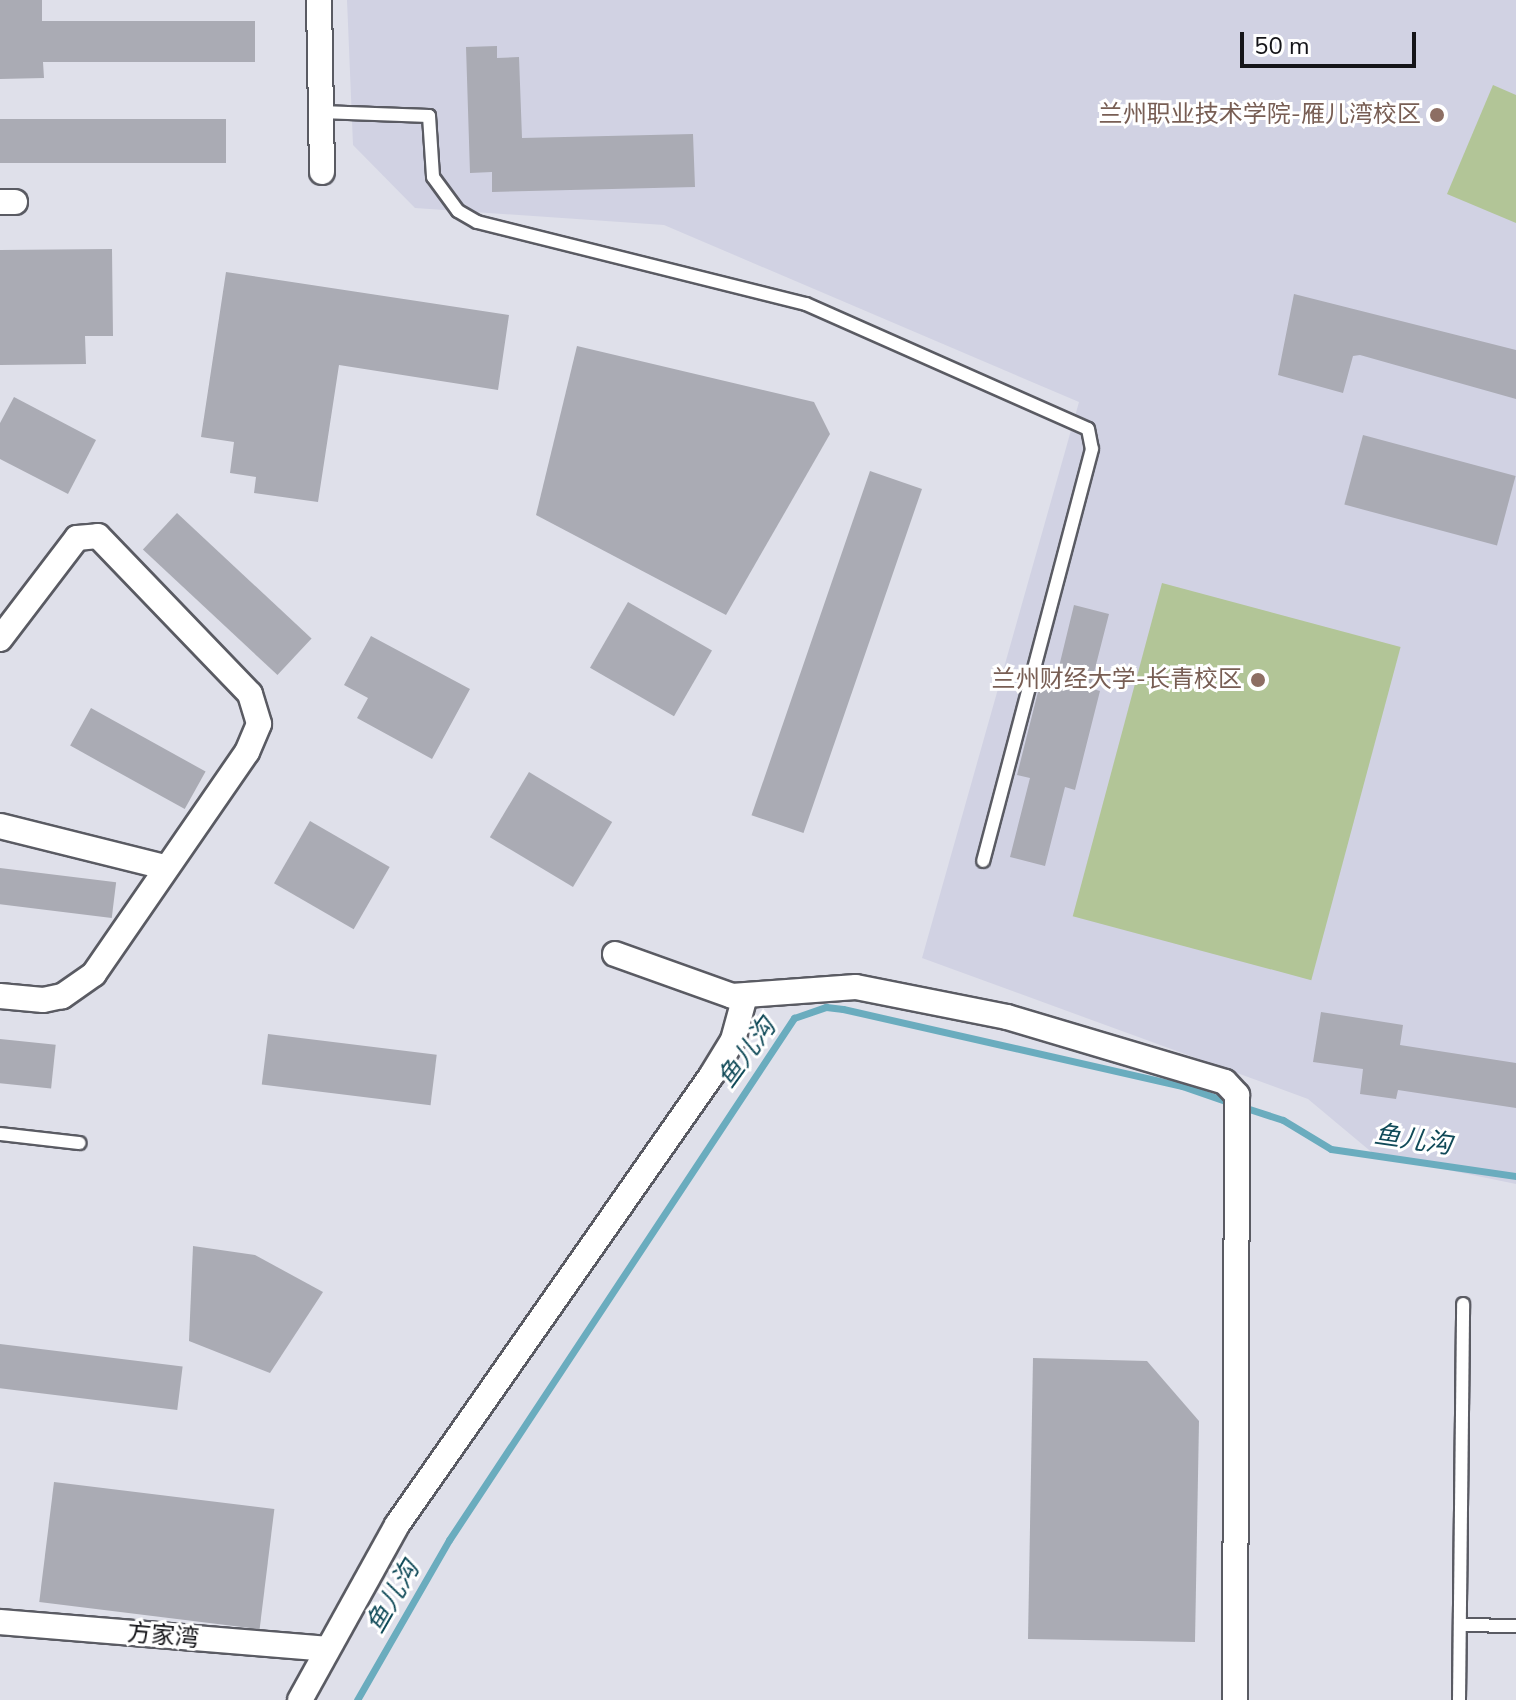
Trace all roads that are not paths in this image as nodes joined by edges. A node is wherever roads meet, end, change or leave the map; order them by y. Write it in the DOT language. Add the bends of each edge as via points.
graph roads {
  1 [pos="319,0"];
  2 [pos="321,112"];
  3 [pos="322,172"];
  4 [pos="0,639"];
  5 [pos="0,826"];
  6 [pos="983,861"];
  7 [pos="165,867"];
  8 [pos="615,954"];
  9 [pos="0,996"];
  10 [pos="745,996"];
  11 [pos="0,1134"];
  12 [pos="79,1143"];
  13 [pos="1463,1304"];
  14 [pos="0,1622"];
  15 [pos="1460,1625"];
  16 [pos="1516,1626"];
  17 [pos="326,1649"];
  18 [pos="300,1700"];
  19 [pos="1235,1700"];
  20 [pos="1459,1700"];
  1 -- 2 [label="street"];
  2 -- 3 [label="street"];
  2 -- 6 [label="lane" via="429,116 433,177 458,211 477,222 806,304 1088,429 1092,449"];
  4 -- 7 [label="street" via="77,538 98,536 250,694 257,708 255,739"];
  5 -- 7 [label="street"];
  7 -- 9 [label="street" via="80,987 43,1000"];
  8 -- 10 [label="street"];
  10 -- 17 [label="street" via="733,1040 711,1076 405,1512"];
  10 -- 19 [label="street" via="856,987 901,994 1007,1017 1225,1082 1237,1095"];
  11 -- 12 [label="lane"];
  13 -- 15 [label="lane"];
  14 -- 17 [label="street, 方家湾"];
  15 -- 16 [label="lane"];
  15 -- 20 [label="lane"];
  17 -- 18 [label="street"];
}
